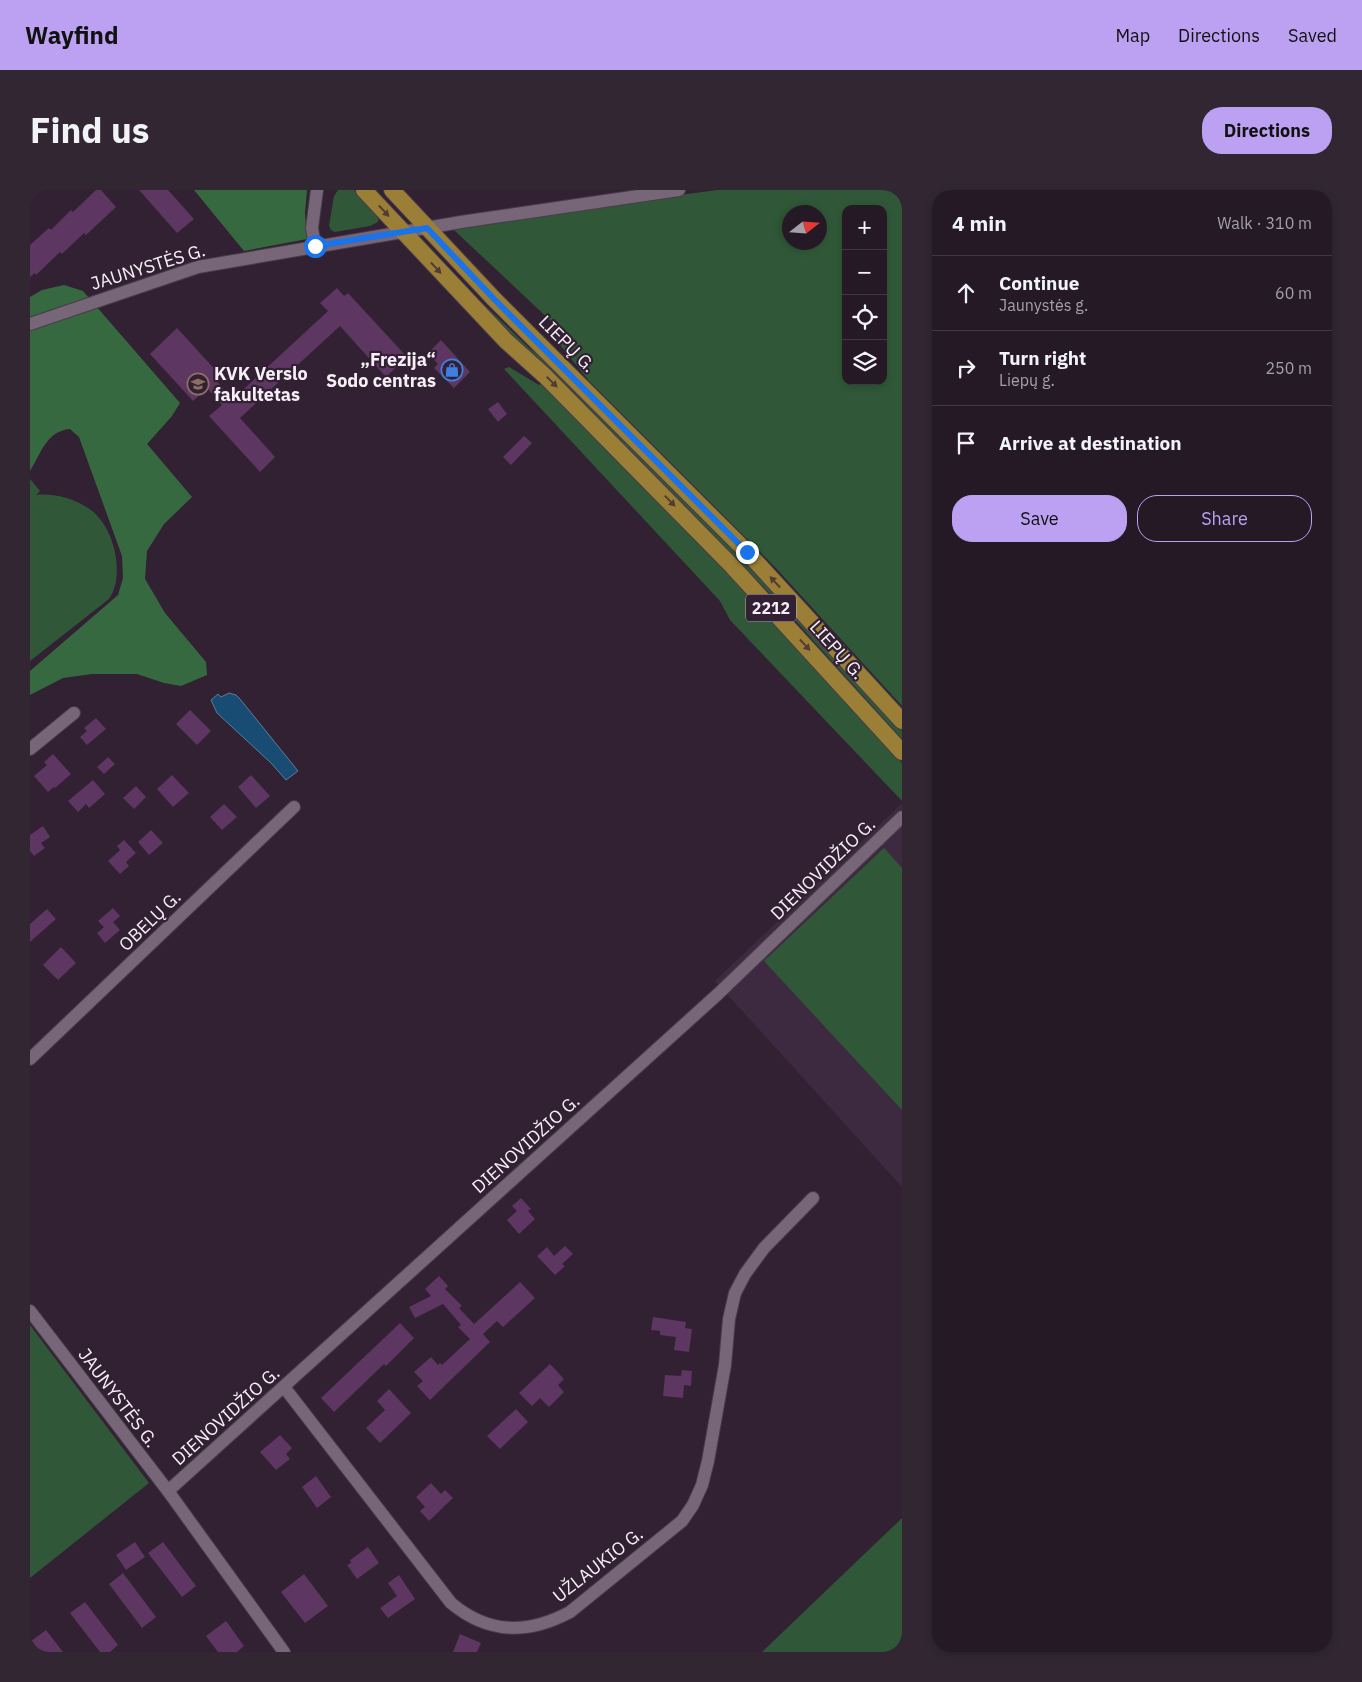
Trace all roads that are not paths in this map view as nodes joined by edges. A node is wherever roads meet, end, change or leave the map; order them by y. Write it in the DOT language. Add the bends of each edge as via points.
graph roads {
  1 [pos="317,190"];
  2 [pos="364,190"];
  3 [pos="392,190"];
  4 [pos="679,190"];
  5 [pos="427,228"];
  6 [pos="403,232"];
  7 [pos="315,246"];
  8 [pos="30,324"];
  9 [pos="74,713"];
  10 [pos="902,721"];
  11 [pos="30,749"];
  12 [pos="902,752"];
  13 [pos="294,807"];
  14 [pos="902,817"];
  15 [pos="30,1059"];
  16 [pos="813,1198"];
  17 [pos="30,1311"];
  18 [pos="284,1387"];
  19 [pos="168,1492"];
  20 [pos="284,1652"];
  1 -- 7 [label="street" via="312,228"];
  2 -- 6 [label="main road, LIEPŲ G. / 2212, one-way"];
  3 -- 5 [label="main road, LIEPŲ G. / 2212"];
  4 -- 5 [label="street, JAUNYSTĖS G."];
  5 -- 6 [label="street, JAUNYSTĖS G."];
  10 -- 5 [label="main road, LIEPŲ G. / 2212, one-way" via="747,552"];
  6 -- 7 [label="street, JAUNYSTĖS G."];
  6 -- 12 [label="main road, LIEPŲ G. / 2212, one-way" via="506,341 546,376 711,544"];
  7 -- 8 [label="street, JAUNYSTĖS G." via="198,266"];
  9 -- 11 [label="street"];
  13 -- 15 [label="street, OBELŲ G."];
  14 -- 18 [label="street, DIENOVIDŽIO G." via="718,994"];
  16 -- 18 [label="street, UŽLAUKIO G." via="764,1248 735,1293 708,1461 694,1505 682,1521 570,1612 555,1620 532,1627 500,1627 482,1623 451,1603"];
  17 -- 19 [label="street, JAUNYSTĖS G."];
  18 -- 19 [label="street, DIENOVIDŽIO G."];
  19 -- 20 [label="street, JAUNYSTĖS G."];
}
